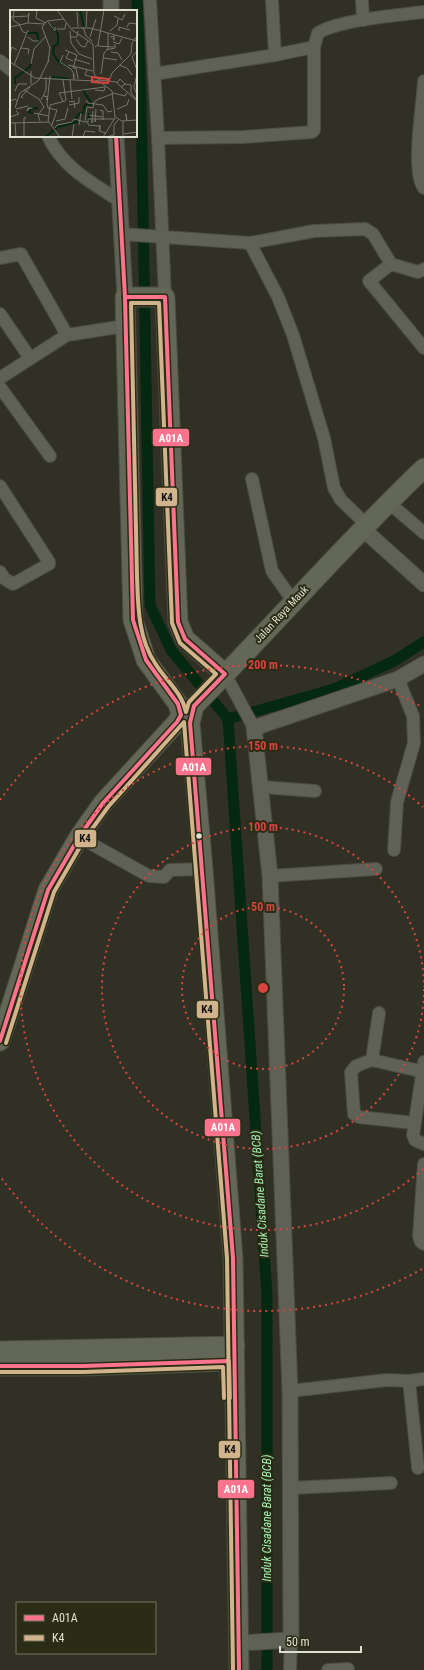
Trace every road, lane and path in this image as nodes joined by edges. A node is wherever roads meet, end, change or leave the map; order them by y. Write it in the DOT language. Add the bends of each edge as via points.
graph roads {
  1 [pos="150,0"];
  2 [pos="272,0"];
  3 [pos="362,0"];
  4 [pos="424,12"];
  5 [pos="363,20"];
  6 [pos="314,47"];
  7 [pos="275,55"];
  8 [pos="0,61"];
  9 [pos="10,69"];
  10 [pos="154,74"];
  11 [pos="424,80"];
  12 [pos="48,137"];
  13 [pos="116,137"];
  14 [pos="158,138"];
  15 [pos="424,188"];
  16 [pos="120,201"];
  17 [pos="128,234"];
  18 [pos="160,237"];
  19 [pos="250,243"];
  20 [pos="0,258"];
  21 [pos="391,264"];
  22 [pos="424,269"];
  23 [pos="129,297"];
  24 [pos="161,297"];
  25 [pos="0,314"];
  26 [pos="125,326"];
  27 [pos="67,335"];
  28 [pos="424,348"];
  29 [pos="30,358"];
  30 [pos="0,378"];
  31 [pos="0,387"];
  32 [pos="50,456"];
  33 [pos="424,468"];
  34 [pos="252,479"];
  35 [pos="0,486"];
  36 [pos="388,502"];
  37 [pos="365,527"];
  38 [pos="424,533"];
  39 [pos="0,572"];
  40 [pos="424,584"];
  41 [pos="293,601"];
  42 [pos="424,664"];
  43 [pos="225,679"];
  44 [pos="398,679"];
  45 [pos="187,710"];
  46 [pos="251,723"];
  47 [pos="262,788"];
  48 [pos="315,791"];
  49 [pos="79,837"];
  50 [pos="394,850"];
  51 [pos="203,868"];
  52 [pos="376,869"];
  53 [pos="270,876"];
  54 [pos="379,1013"];
  55 [pos="0,1041"];
  56 [pos="372,1060"];
  57 [pos="423,1068"];
  58 [pos="414,1123"];
  59 [pos="419,1141"];
  60 [pos="424,1164"];
  61 [pos="424,1244"];
  62 [pos="0,1351"];
  63 [pos="232,1353"];
  64 [pos="83,1358"];
  65 [pos="0,1366"];
  66 [pos="424,1379"];
  67 [pos="409,1381"];
  68 [pos="290,1392"];
  69 [pos="418,1468"];
  70 [pos="391,1483"];
  71 [pos="290,1488"];
  72 [pos="287,1640"];
  73 [pos="241,1643"];
  74 [pos="234,1670"];
  75 [pos="239,1670"];
  76 [pos="290,1670"];
  77 [pos="328,1670"];
  78 [pos="348,1670"];
  1 -- 10 [label="street"];
  2 -- 7 [label="street"];
  3 -- 5 [label="street"];
  4 -- 5 [label="street"];
  5 -- 6 [label="street" via="320,31"];
  6 -- 7 [label="street"];
  6 -- 14 [label="street" via="312,132 243,137"];
  7 -- 10 [label="street"];
  8 -- 9 [label="street"];
  10 -- 14 [label="street"];
  11 -- 15 [label="street" via="417,165 420,183"];
  12 -- 16 [label="street" via="54,150 70,167"];
  13 -- 16 [label="street"];
  14 -- 18 [label="street"];
  16 -- 17 [label="street"];
  17 -- 18 [label="street"];
  17 -- 23 [label="street"];
  18 -- 19 [label="street"];
  18 -- 24 [label="street"];
  19 -- 21 [label="street" via="314,231 365,229 373,234"];
  19 -- 37 [label="street" via="278,297 293,335 324,438 334,488"];
  20 -- 27 [label="street" via="21,254"];
  21 -- 22 [label="street" via="418,272"];
  21 -- 28 [label="street" via="369,281"];
  23 -- 24 [label="main road"];
  23 -- 26 [label="main road"];
  24 -- 43 [label="main road" via="178,622 185,639"];
  25 -- 29 [label="street"];
  26 -- 27 [label="street"];
  26 -- 45 [label="main road" via="133,620 146,660 178,704"];
  27 -- 29 [label="street"];
  29 -- 30 [label="street"];
  31 -- 32 [label="street"];
  33 -- 36 [label="main road, Jalan Raya Mauk"];
  34 -- 41 [label="street" via="272,571"];
  35 -- 39 [label="street" via="50,562 13,584"];
  36 -- 37 [label="main road, Jalan Raya Mauk"];
  36 -- 38 [label="street"];
  37 -- 40 [label="street"];
  37 -- 41 [label="main road, Jalan Raya Mauk"];
  41 -- 43 [label="main road, Jalan Raya Mauk"];
  42 -- 44 [label="street"];
  43 -- 45 [label="main road, Jalan Raya Mauk"];
  43 -- 46 [label="street"];
  44 -- 46 [label="street"];
  44 -- 50 [label="street" via="413,716 414,743 397,802"];
  45 -- 49 [label="main road, Jalan Raya Mauk" via="114,790"];
  45 -- 51 [label="main road"];
  46 -- 47 [label="street"];
  47 -- 48 [label="street"];
  47 -- 53 [label="street"];
  49 -- 51 [label="street" via="149,876 164,877 170,870"];
  49 -- 55 [label="main road, Jalan Raya Mauk" via="48,890"];
  51 -- 63 [label="main road" via="233,1258"];
  52 -- 53 [label="street"];
  53 -- 68 [label="street"];
  54 -- 56 [label="street"];
  56 -- 57 [label="street"];
  56 -- 58 [label="street" via="356,1066 351,1072 354,1114 359,1117"];
  57 -- 58 [label="street"];
  58 -- 59 [label="street"];
  60 -- 61 [label="street" via="419,1236 420,1242"];
  62 -- 64 [label="main road"];
  63 -- 64 [label="main road"];
  63 -- 73 [label="main road"];
  63 -- 74 [label="main road"];
  64 -- 65 [label="main road"];
  66 -- 67 [label="street"];
  67 -- 68 [label="street" via="387,1380"];
  67 -- 69 [label="street"];
  68 -- 71 [label="street"];
  70 -- 71 [label="street"];
  71 -- 72 [label="street"];
  72 -- 73 [label="street"];
  72 -- 76 [label="street"];
  73 -- 75 [label="main road"];
  77 -- 78 [label="street"];
}
